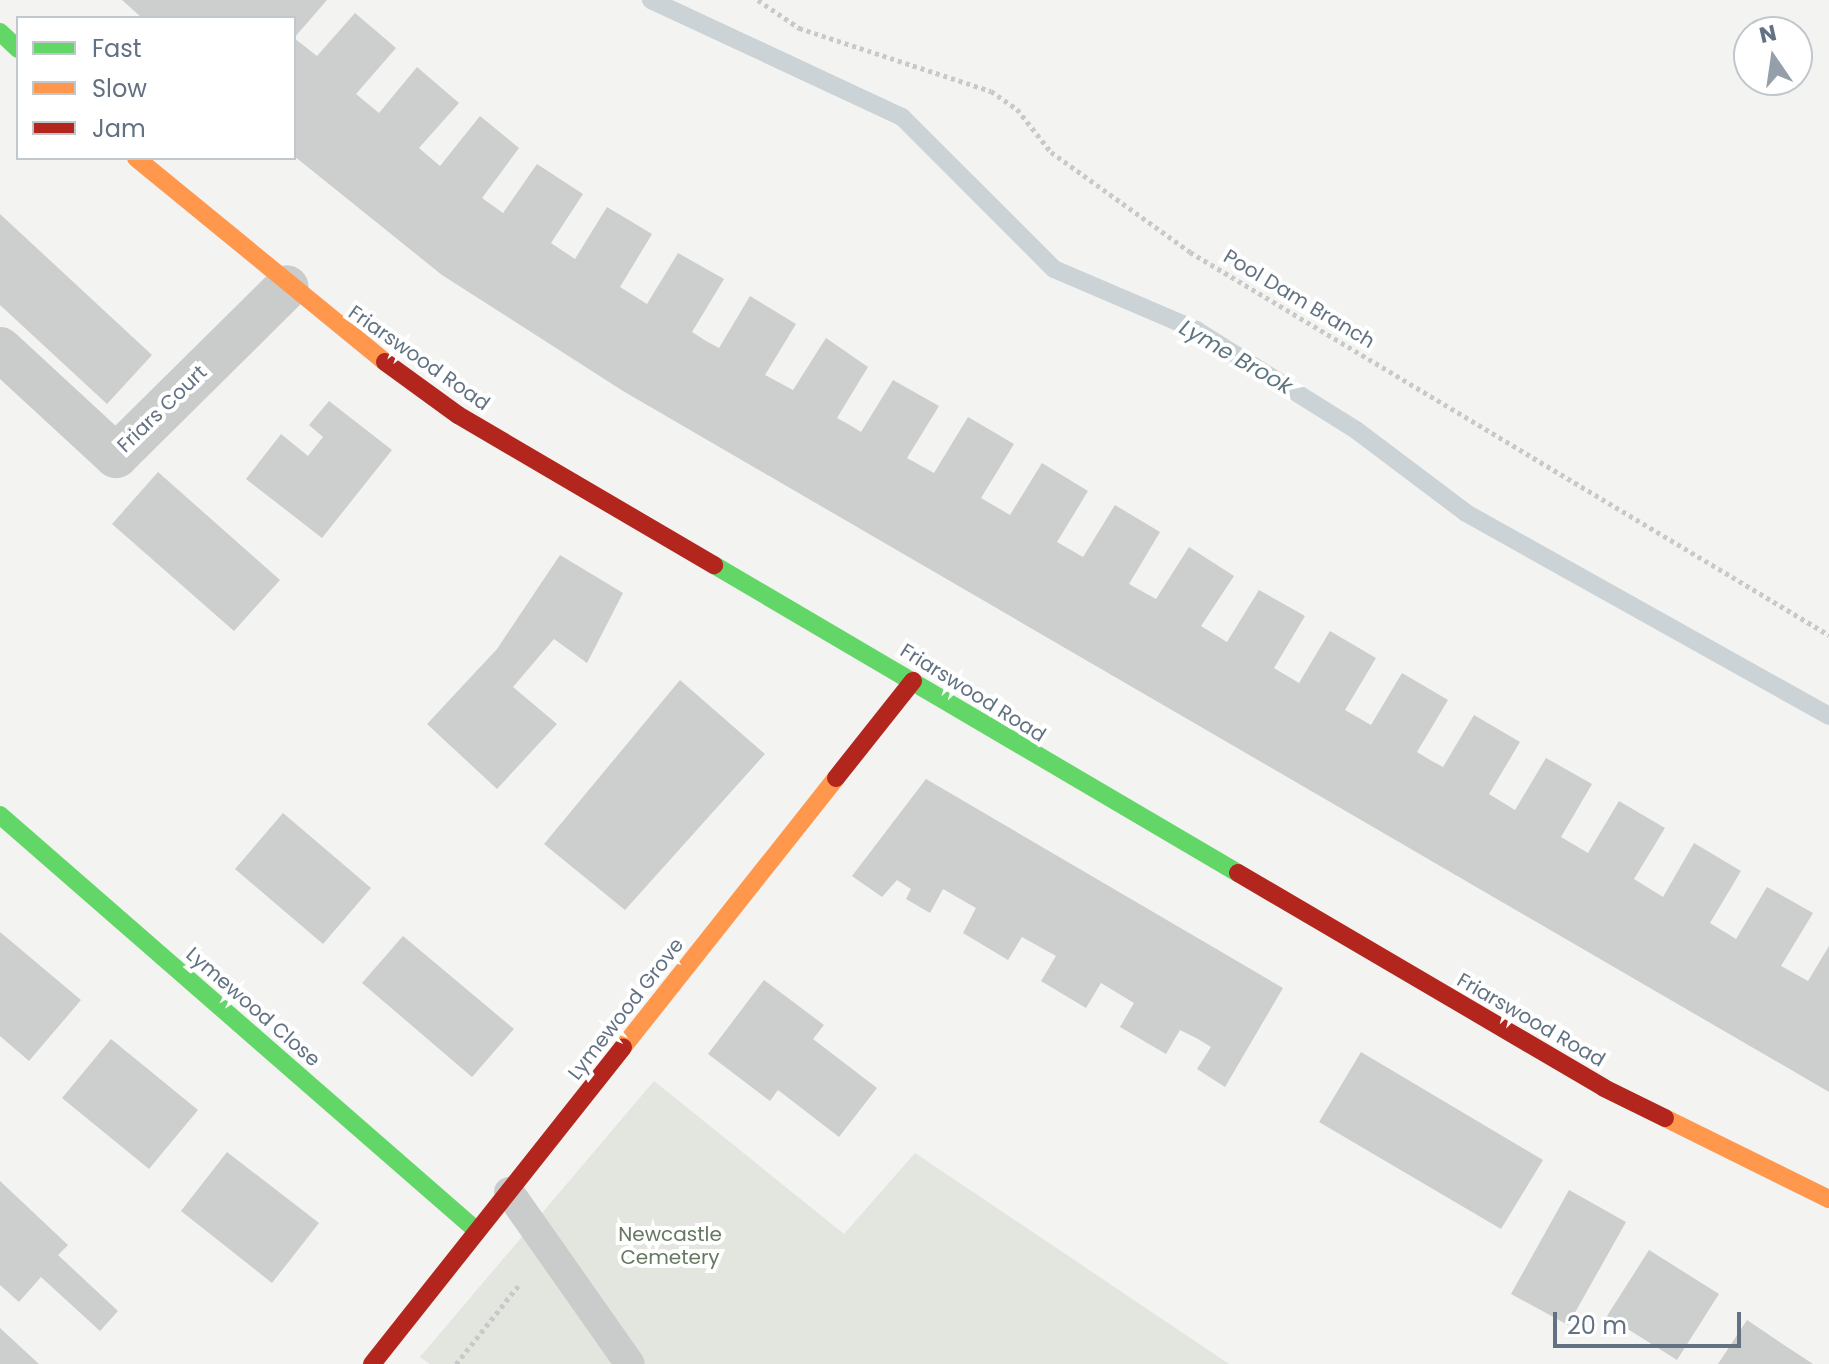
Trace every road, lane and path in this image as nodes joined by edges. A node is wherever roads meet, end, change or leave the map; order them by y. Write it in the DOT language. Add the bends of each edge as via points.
graph roads {
  1 [pos="758,0"];
  2 [pos="0,32"];
  3 [pos="16,47"];
  4 [pos="138,160"];
  5 [pos="287,287"];
  6 [pos="0,349"];
  7 [pos="1829,635"];
  8 [pos="913,681"];
  9 [pos="0,815"];
  10 [pos="509,1192"];
  11 [pos="1829,1199"];
  12 [pos="477,1231"];
  13 [pos="548,1247"];
  14 [pos="372,1364"];
  15 [pos="456,1364"];
  16 [pos="630,1364"];
  1 -- 7 [label="path, Pool Dam Branch" via="799,28 991,91 1017,109 1051,152 1190,252"];
  2 -- 3 [label="street"];
  4 -- 5 [label="street, Friarswood Road"];
  5 -- 6 [label="street, Friars Court" via="116,456"];
  5 -- 8 [label="street, Friarswood Road" via="458,415"];
  8 -- 10 [label="street, Lymewood Grove"];
  8 -- 11 [label="street, Friarswood Road" via="1591,1080"];
  9 -- 12 [label="street, Lymewood Close"];
  10 -- 12 [label="street, Lymewood Grove"];
  10 -- 13 [label="lane"];
  12 -- 14 [label="street, Lymewood Grove"];
  13 -- 15 [label="path"];
  13 -- 16 [label="lane"];
}
